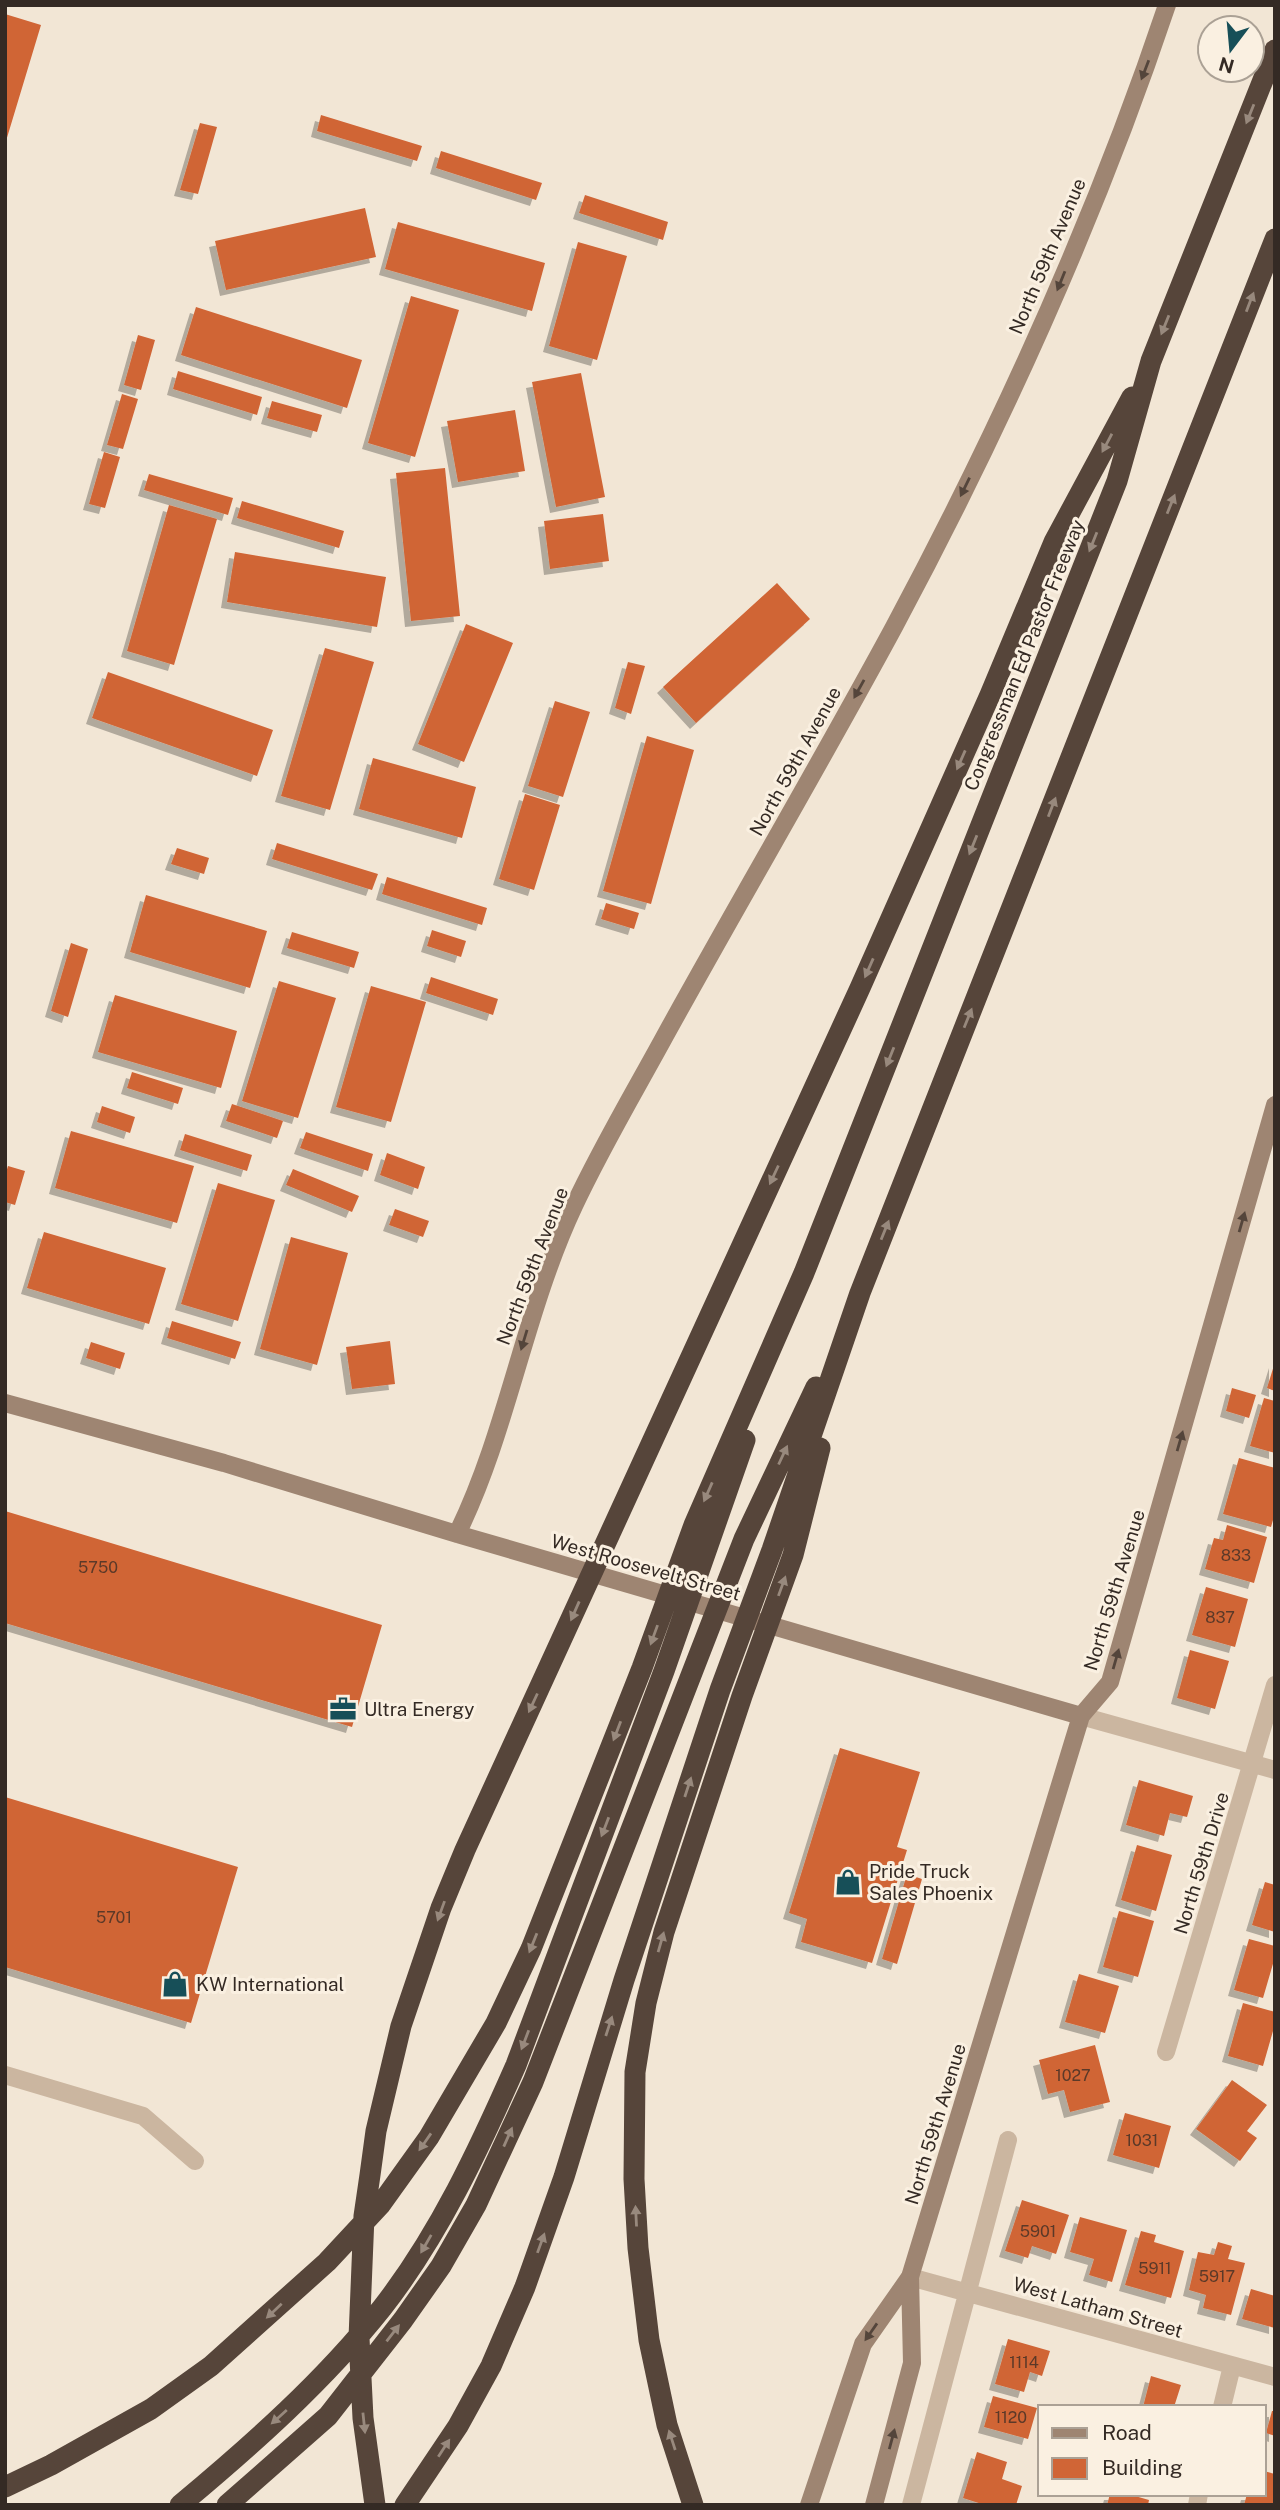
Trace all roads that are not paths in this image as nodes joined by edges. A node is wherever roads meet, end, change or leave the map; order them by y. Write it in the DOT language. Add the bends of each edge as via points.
graph roads {
  1 [pos="1167,5"];
  2 [pos="1275,50"];
  3 [pos="1275,239"];
  4 [pos="1151,361"];
  5 [pos="1275,1105"];
  6 [pos="1270,1142"];
  7 [pos="860,1293"];
  8 [pos="5,1403"];
  9 [pos="704,1528"];
  10 [pos="457,1534"];
  11 [pos="782,1552"];
  12 [pos="1275,1685"];
  13 [pos="1081,1716"];
  14 [pos="1252,1764"];
  15 [pos="1275,1770"];
  16 [pos="1167,2052"];
  17 [pos="5,2075"];
  18 [pos="1008,2140"];
  19 [pos="195,2161"];
  20 [pos="910,2277"];
  21 [pos="968,2292"];
  22 [pos="1232,2366"];
  23 [pos="1275,2377"];
  24 [pos="1222,2405"];
  25 [pos="5,2487"];
  26 [pos="180,2505"];
  27 [pos="227,2505"];
  28 [pos="375,2505"];
  29 [pos="405,2505"];
  30 [pos="693,2505"];
  31 [pos="809,2505"];
  32 [pos="874,2505"];
  33 [pos="911,2505"];
  1 -- 10 [label="main road, North 59th Avenue, one-way" via="1063,275 984,450 894,626 573,1207 536,1304 474,1499"];
  2 -- 4 [label="highway, Congressman Ed Pastor Freeway, one-way"];
  7 -- 3 [label="highway, one-way"];
  4 -- 9 [label="highway, Congressman Ed Pastor Freeway, one-way" via="1117,481"];
  4 -- 28 [label="highway, one-way" via="1054,542 866,976 441,1908 401,2026 376,2131 364,2216 359,2338 363,2418"];
  5 -- 6 [label="main road, North 59th Avenue"];
  13 -- 6 [label="main road, North 59th Avenue, one-way" via="1110,1682"];
  7 -- 11 [label="highway"];
  27 -- 7 [label="highway, one-way" via="327,2416 403,2320 476,2205 533,2082 744,1539"];
  8 -- 10 [label="main road, West Roosevelt Street"];
  9 -- 25 [label="highway, one-way" via="642,1668 531,1949 496,2023 429,2137 381,2204 327,2262 211,2366 151,2409"];
  9 -- 26 [label="highway, one-way" via="664,1671 516,2065 421,2253 382,2308 304,2395"];
  10 -- 13 [label="main road, West Roosevelt Street"];
  29 -- 11 [label="highway, one-way" via="458,2426 491,2366 525,2287 720,1690"];
  30 -- 11 [label="highway, one-way" via="667,2425 649,2340 634,2179 635,2072 661,1943 743,1696"];
  12 -- 14 [label="street, North 59th Drive"];
  13 -- 14 [label="street, West Roosevelt Street"];
  13 -- 20 [label="main road, North 59th Avenue"];
  14 -- 15 [label="street, West Roosevelt Street"];
  14 -- 16 [label="street, North 59th Drive"];
  17 -- 19 [label="street" via="143,2116"];
  18 -- 21 [label="street"];
  20 -- 21 [label="street, West Latham Street"];
  20 -- 31 [label="main road, North 59th Avenue, one-way" via="863,2344"];
  32 -- 20 [label="main road, North 59th Avenue, one-way" via="912,2363"];
  21 -- 22 [label="street, West Latham Street"];
  21 -- 33 [label="street"];
  22 -- 23 [label="street, West Latham Street"];
  22 -- 24 [label="street"];
}
